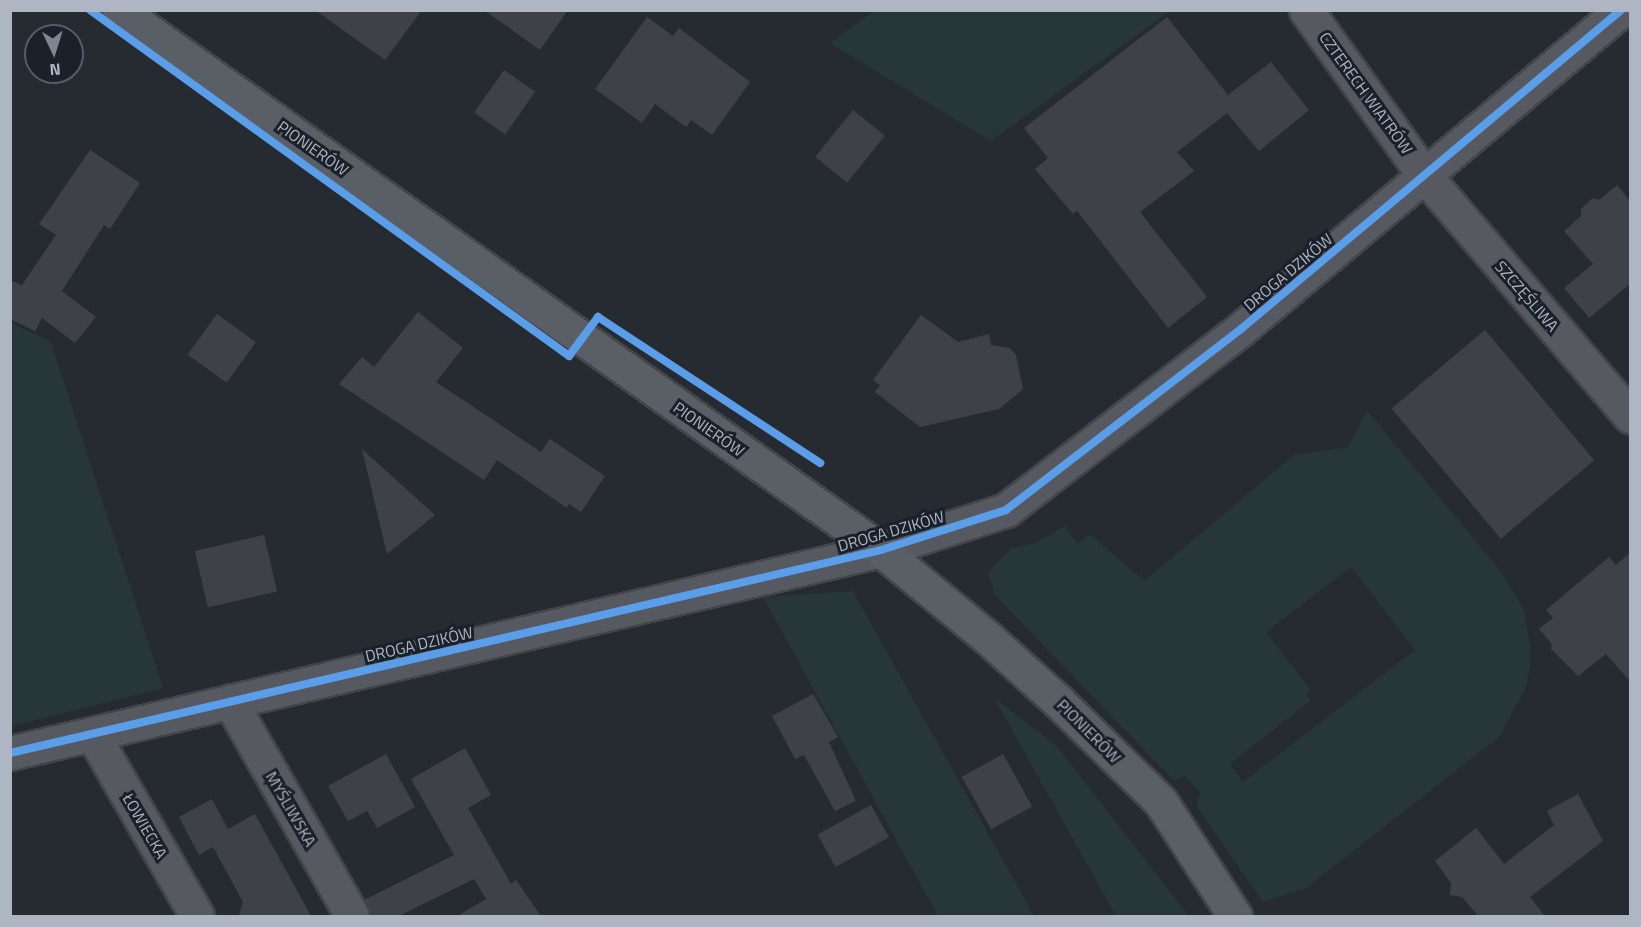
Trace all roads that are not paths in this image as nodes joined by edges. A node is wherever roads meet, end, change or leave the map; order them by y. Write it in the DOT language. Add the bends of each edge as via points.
graph roads {
  1 [pos="119,10"];
  2 [pos="1306,10"];
  3 [pos="1621,10"];
  4 [pos="1425,176"];
  5 [pos="1630,416"];
  6 [pos="881,550"];
  7 [pos="230,702"];
  8 [pos="93,735"];
  9 [pos="10,753"];
  10 [pos="197,916"];
  11 [pos="352,916"];
  12 [pos="1235,916"];
  1 -- 6 [label="main road, PIONIERÓW"];
  2 -- 4 [label="street, CZTERECH WIATRÓW"];
  3 -- 4 [label="street, DROGA DZIKÓW"];
  4 -- 5 [label="street, SZCZĘŚLIWA"];
  4 -- 6 [label="street, DROGA DZIKÓW" via="1240,329 1006,510"];
  6 -- 7 [label="street, DROGA DZIKÓW"];
  6 -- 12 [label="main road, PIONIERÓW" via="987,637 1161,802"];
  7 -- 8 [label="street, DROGA DZIKÓW"];
  7 -- 11 [label="street, MYŚLIWSKA"];
  8 -- 9 [label="street, DROGA DZIKÓW"];
  8 -- 10 [label="street, ŁOWIECKA"];
}
